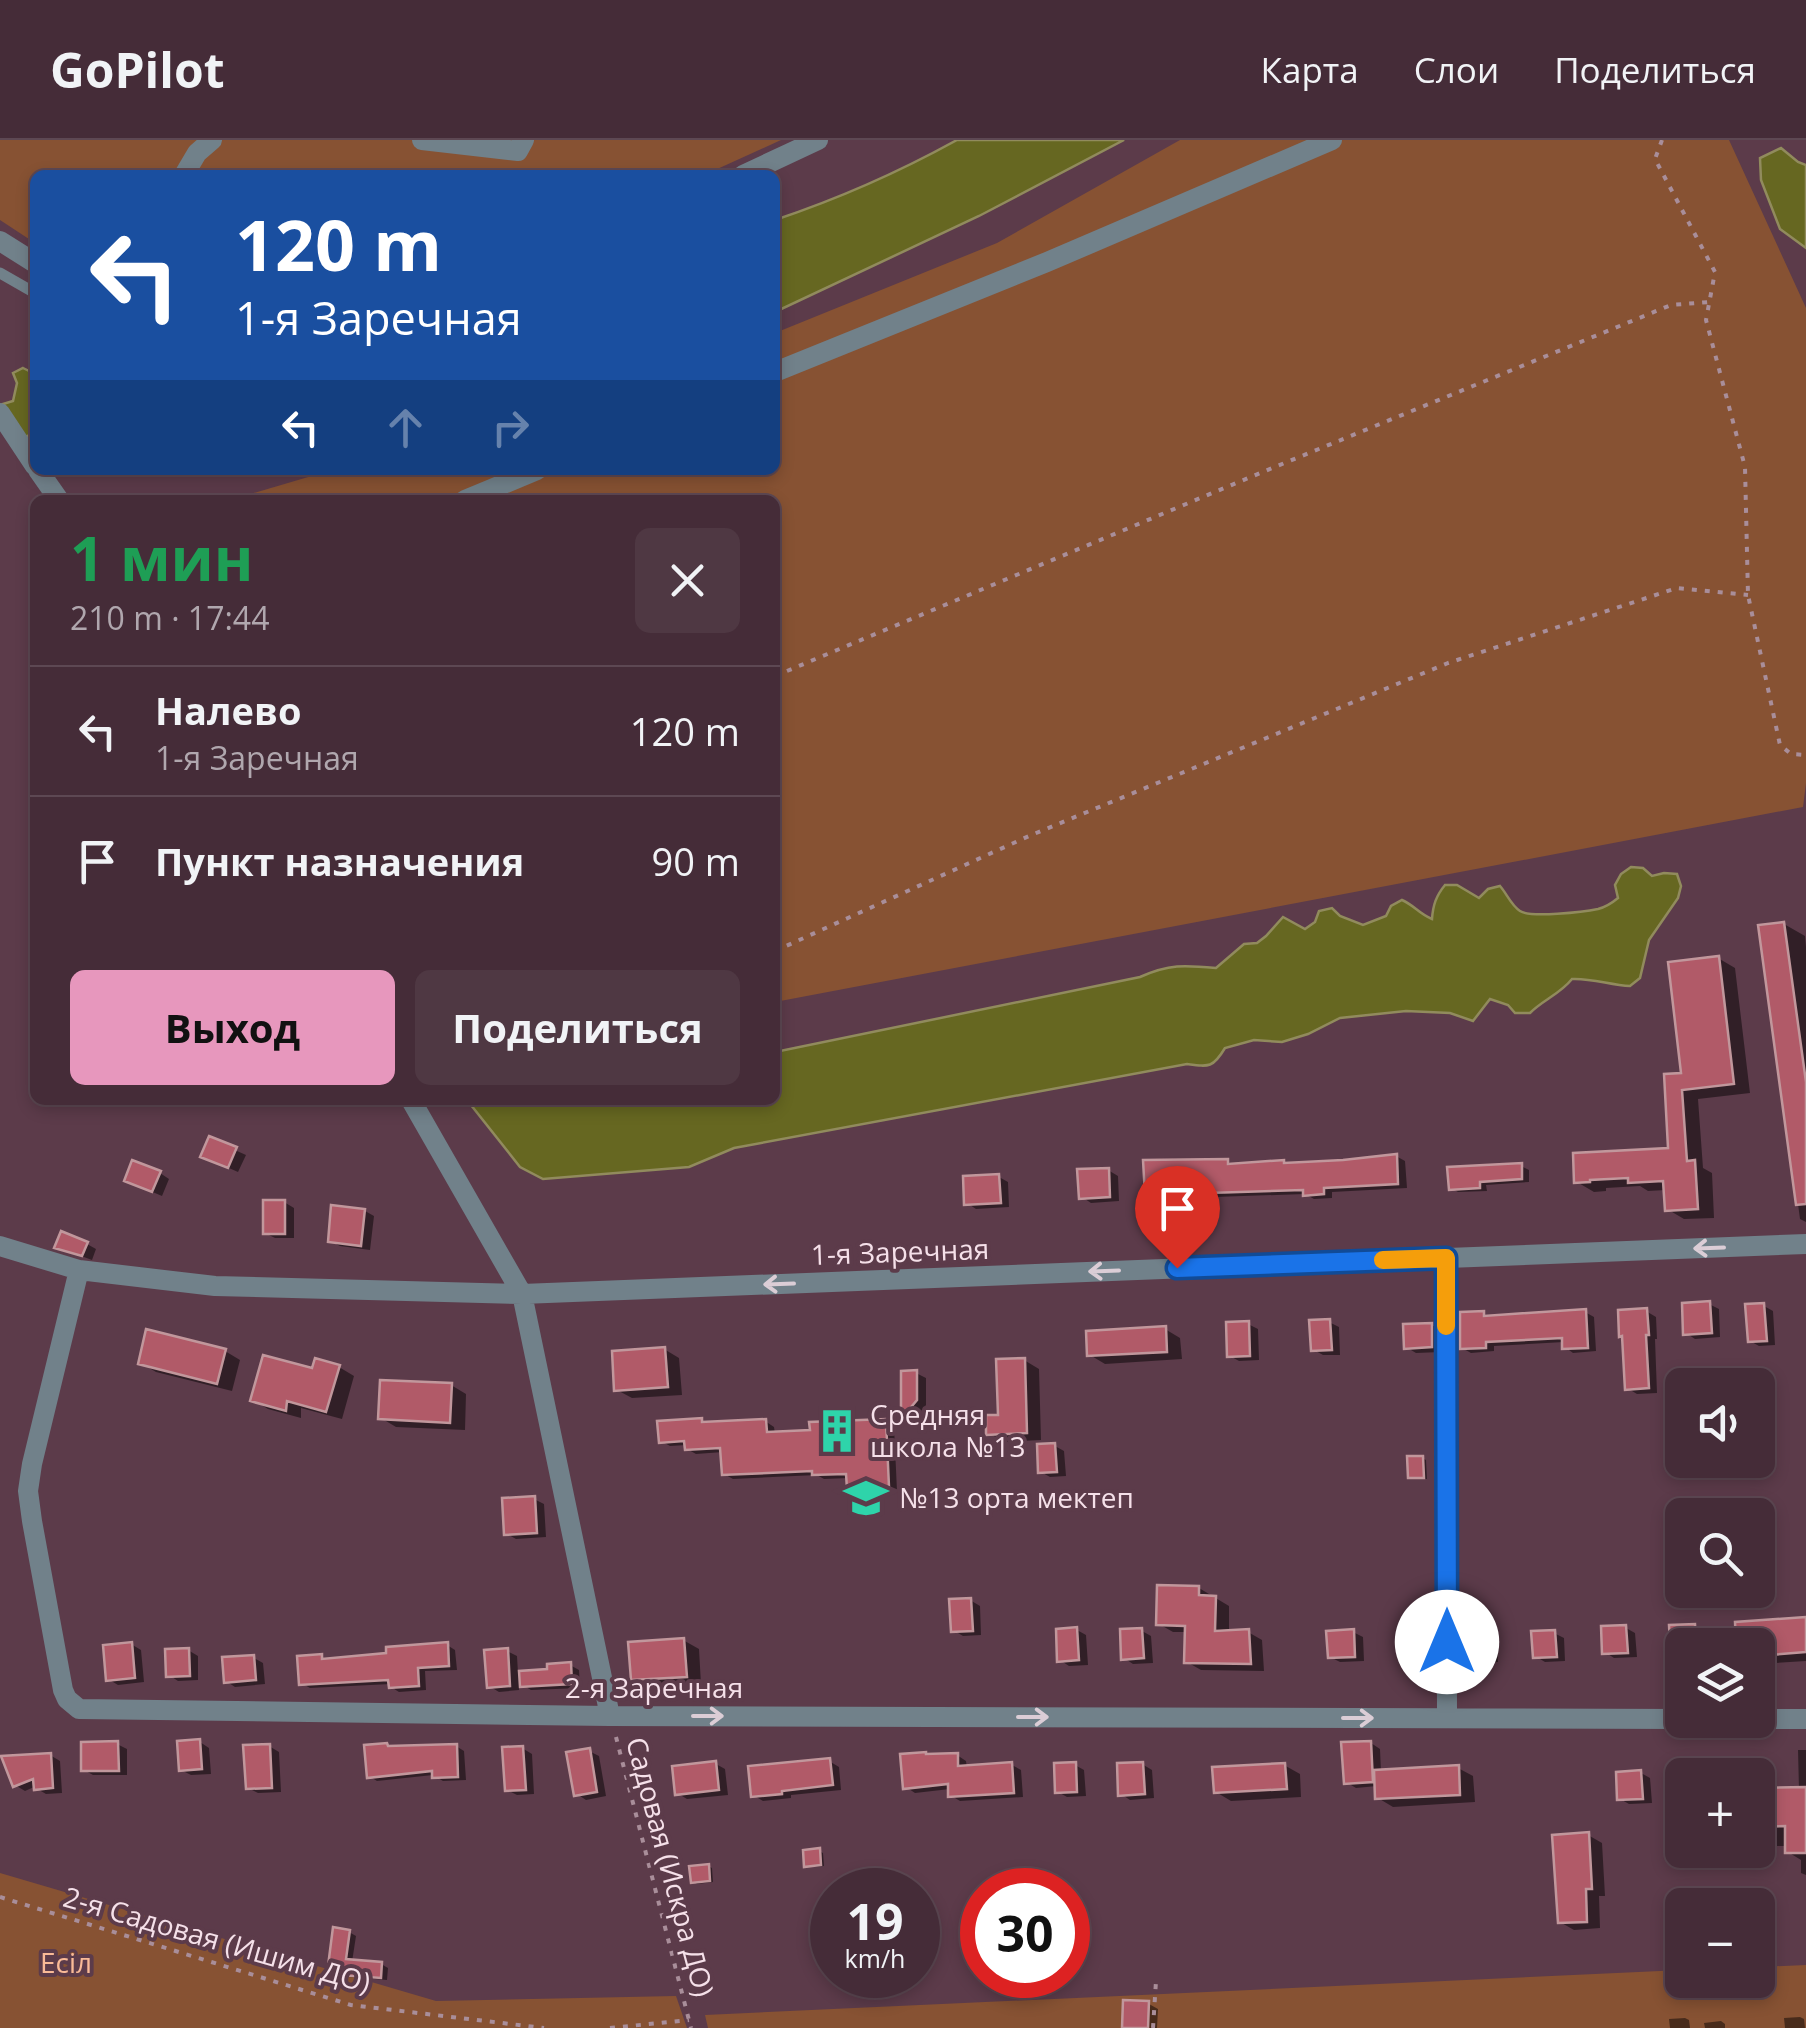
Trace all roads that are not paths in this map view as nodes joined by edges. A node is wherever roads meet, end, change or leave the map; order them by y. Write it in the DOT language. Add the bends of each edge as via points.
graph roads {
  1 [pos="212,140"];
  2 [pos="422,140"];
  3 [pos="524,140"];
  4 [pos="818,140"];
  5 [pos="1332,140"];
  6 [pos="187,170"];
  7 [pos="753,170"];
  8 [pos="0,240"];
  9 [pos="30,260"];
  10 [pos="0,274"];
  11 [pos="30,291"];
  12 [pos="780,370"];
  13 [pos="0,413"];
  14 [pos="30,459"];
  15 [pos="525,475"];
  16 [pos="477,495"];
  17 [pos="414,1105"];
  18 [pos="0,1228"];
  19 [pos="1806,1244"];
  20 [pos="7,1248"];
  21 [pos="1446,1258"];
  22 [pos="80,1270"];
  23 [pos="522,1294"];
  24 [pos="610,1716"];
  25 [pos="1447,1718"];
  26 [pos="1665,1719"];
  27 [pos="1775,1719"];
  28 [pos="1806,1719"];
  1 -- 6 [label="street"];
  2 -- 3 [label="street" via="518,150"];
  4 -- 7 [label="street"];
  5 -- 12 [label="street"];
  8 -- 9 [label="street"];
  10 -- 11 [label="lane"];
  13 -- 14 [label="street"];
  15 -- 16 [label="street"];
  17 -- 23 [label="street"];
  18 -- 20 [label="street"];
  19 -- 21 [label="street, 1-я Заречная, one-way"];
  20 -- 22 [label="street, 1-я Заречная"];
  21 -- 23 [label="street, 1-я Заречная, one-way"];
  21 -- 25 [label="street"];
  22 -- 23 [label="street, 1-я Заречная" via="216,1286"];
  22 -- 24 [label="street, 2-я Заречная" via="28,1491 72,1706"];
  23 -- 24 [label="street"];
  24 -- 25 [label="street, 2-я Заречная, one-way"];
  25 -- 26 [label="street, 2-я Заречная"];
  27 -- 28 [label="street"];
}
